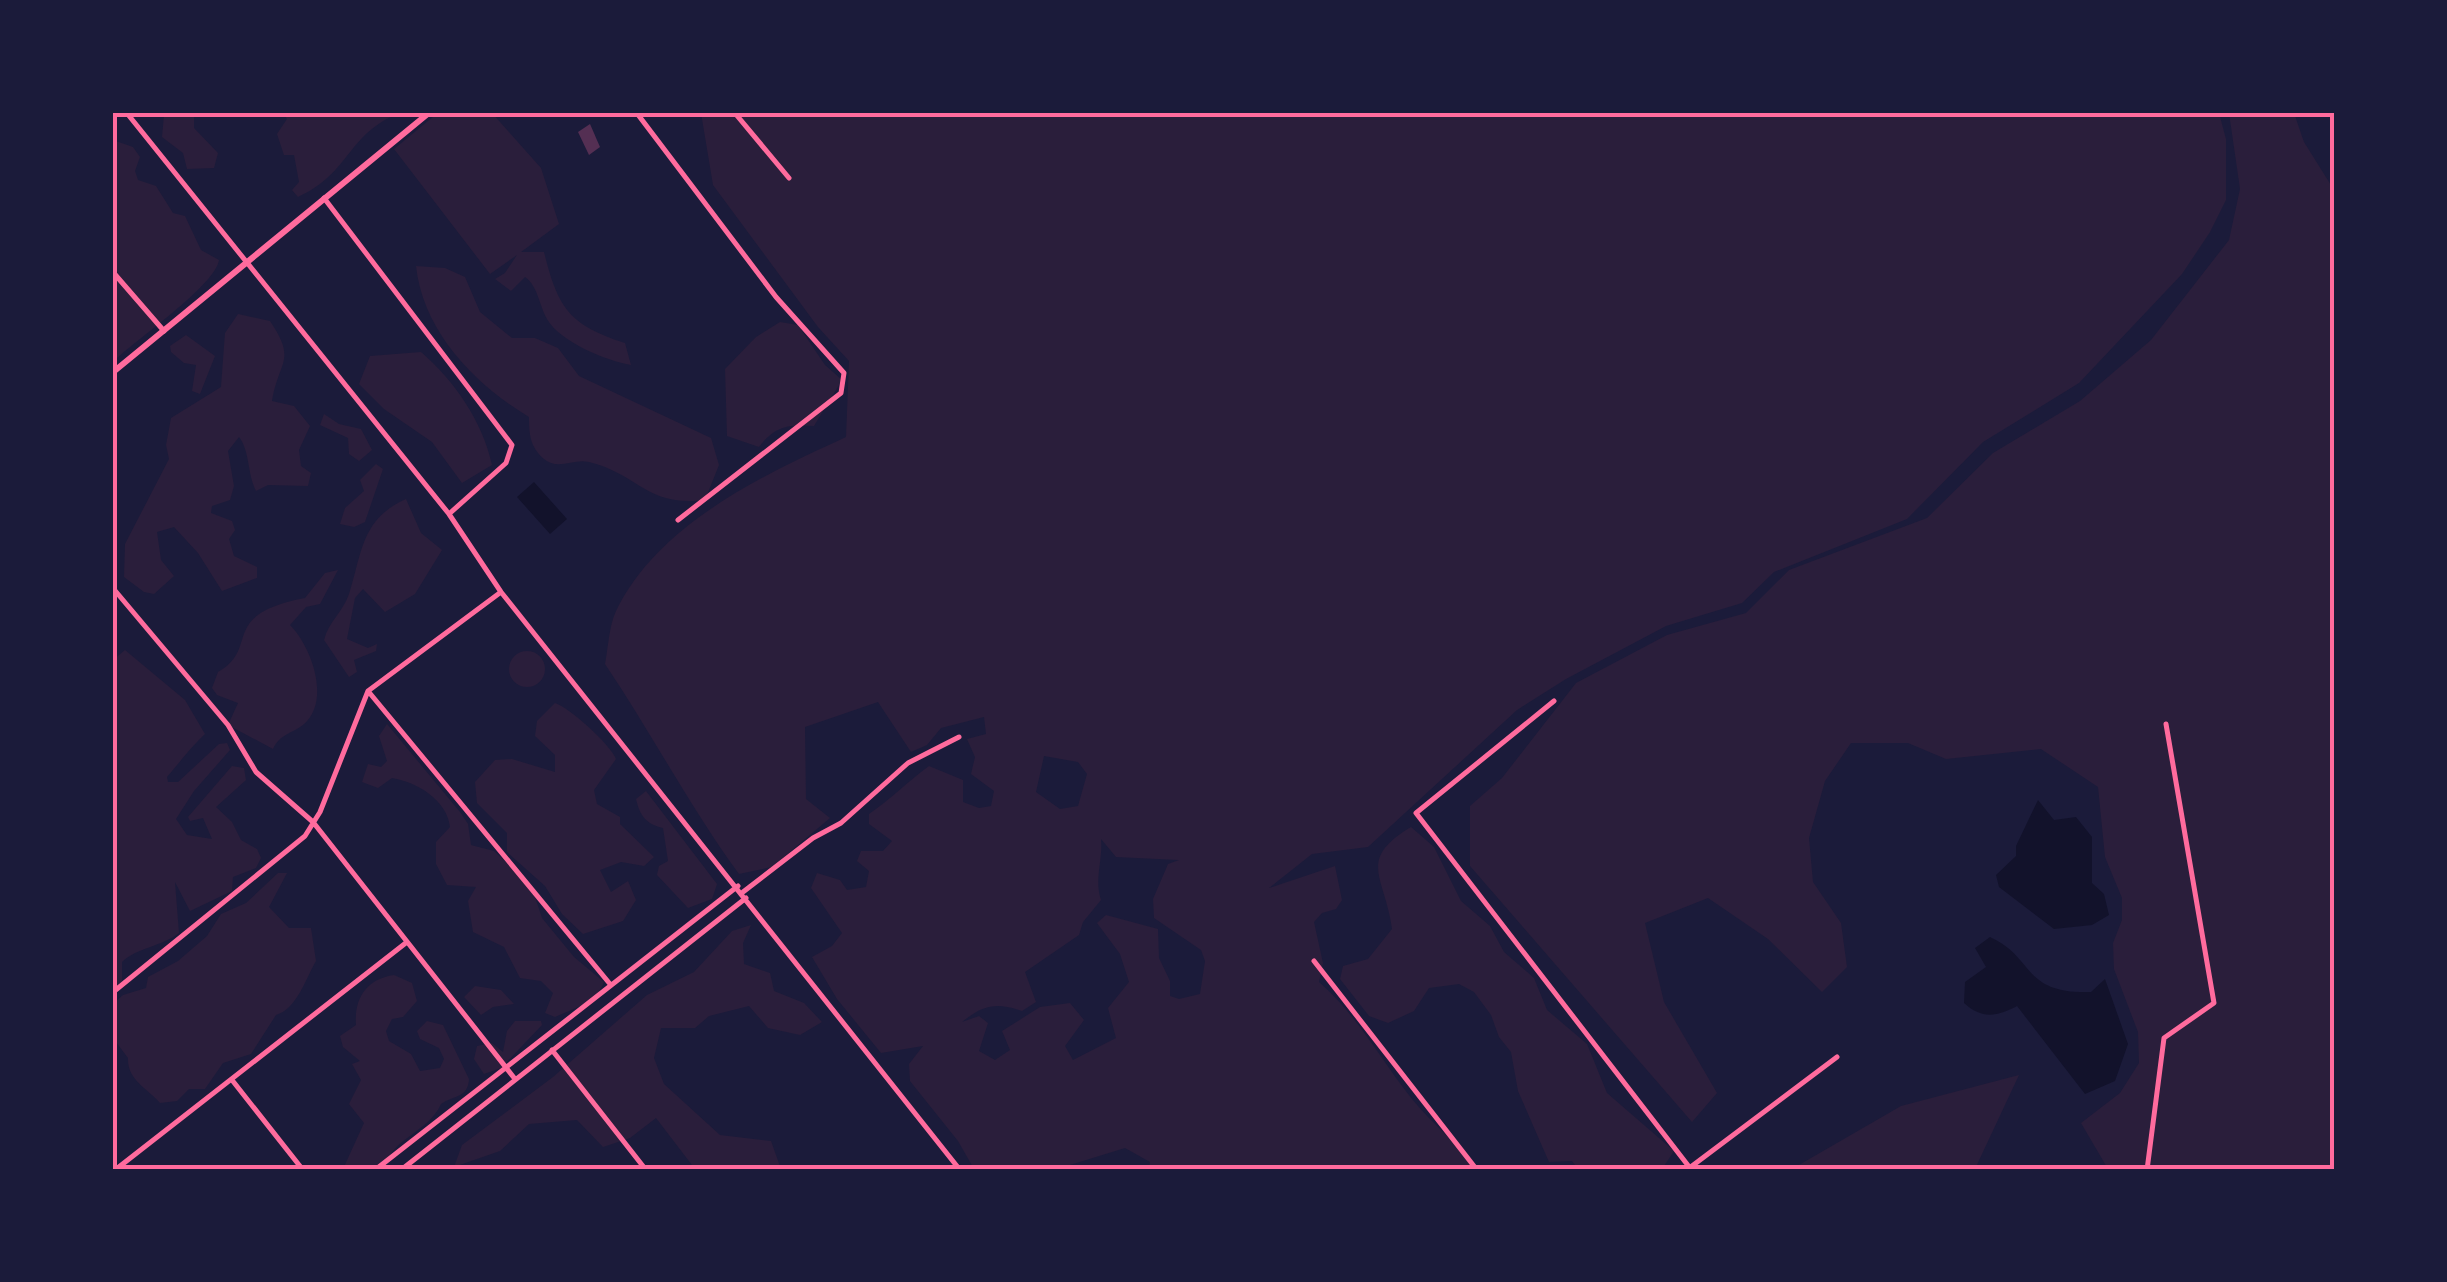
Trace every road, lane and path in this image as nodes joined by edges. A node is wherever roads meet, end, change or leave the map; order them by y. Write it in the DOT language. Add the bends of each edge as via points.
graph roads {
  1 [pos="126,112"];
  2 [pos="430,112"];
  3 [pos="636,112"];
  4 [pos="734,112"];
  5 [pos="789,178"];
  6 [pos="324,198"];
  7 [pos="248,264"];
  8 [pos="112,271"];
  9 [pos="164,331"];
  10 [pos="112,372"];
  11 [pos="449,514"];
  12 [pos="678,520"];
  13 [pos="112,587"];
  14 [pos="501,592"];
  15 [pos="368,691"];
  16 [pos="1554,701"];
  17 [pos="2166,724"];
  18 [pos="960,737"];
  19 [pos="313,822"];
  20 [pos="742,892"];
  21 [pos="408,942"];
  22 [pos="1314,961"];
  23 [pos="610,984"];
  24 [pos="112,992"];
  25 [pos="552,1050"];
  26 [pos="1838,1057"];
  27 [pos="506,1068"];
  28 [pos="515,1079"];
  29 [pos="232,1080"];
  30 [pos="1688,1168"];
  31 [pos="115,1170"];
  32 [pos="304,1170"];
  33 [pos="375,1170"];
  34 [pos="400,1170"];
  35 [pos="646,1170"];
  36 [pos="960,1170"];
  37 [pos="1476,1170"];
  38 [pos="2148,1170"];
  1 -- 7 [label="street"];
  2 -- 6 [label="street"];
  3 -- 12 [label="street" via="776,297 844,373 840,393"];
  4 -- 5 [label="street"];
  6 -- 7 [label="street"];
  6 -- 11 [label="street" via="512,446 506,463"];
  7 -- 9 [label="street"];
  7 -- 11 [label="street"];
  8 -- 9 [label="street"];
  9 -- 10 [label="street"];
  11 -- 14 [label="street"];
  13 -- 19 [label="street" via="228,725 256,772"];
  14 -- 15 [label="street"];
  14 -- 20 [label="street"];
  15 -- 19 [label="street"];
  15 -- 23 [label="street"];
  16 -- 30 [label="street" via="1416,813"];
  17 -- 38 [label="street" via="2214,1003 2164,1038"];
  18 -- 20 [label="street" via="908,764 841,823"];
  19 -- 21 [label="street"];
  19 -- 24 [label="street" via="305,836"];
  20 -- 23 [label="street"];
  20 -- 25 [label="street"];
  20 -- 36 [label="street"];
  21 -- 27 [label="street"];
  21 -- 29 [label="street"];
  22 -- 37 [label="street"];
  23 -- 27 [label="street"];
  25 -- 28 [label="street"];
  25 -- 35 [label="street"];
  26 -- 30 [label="street"];
  27 -- 28 [label="street"];
  27 -- 33 [label="street"];
  28 -- 34 [label="street"];
  29 -- 31 [label="street"];
  29 -- 32 [label="street"];
}
